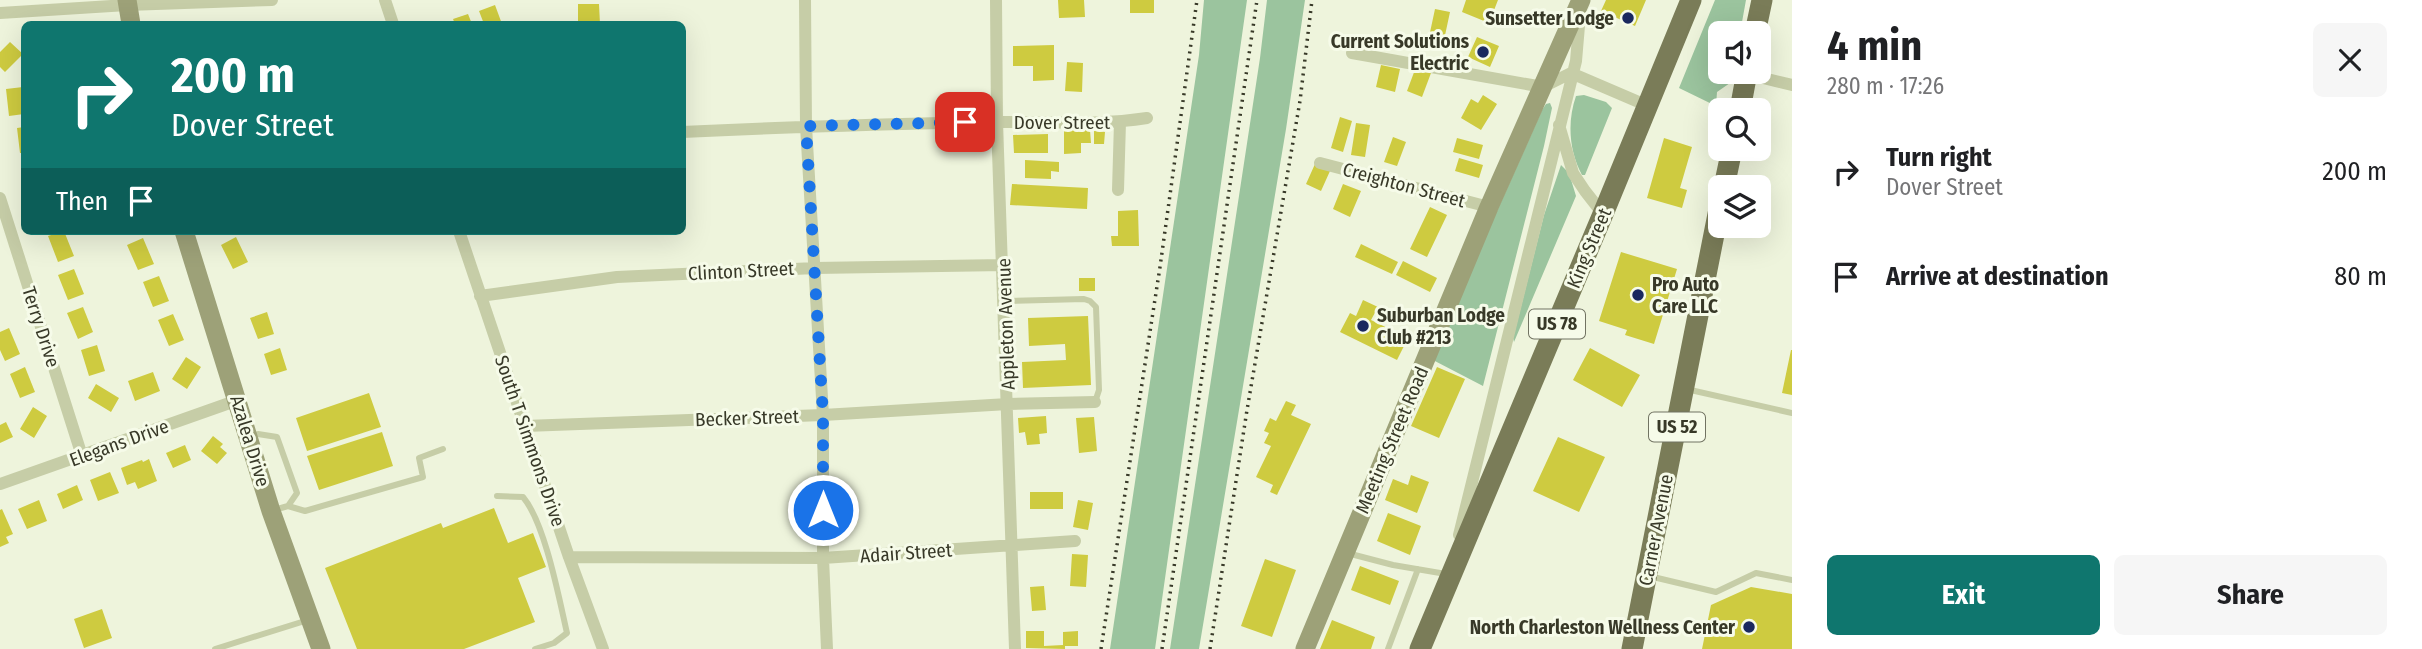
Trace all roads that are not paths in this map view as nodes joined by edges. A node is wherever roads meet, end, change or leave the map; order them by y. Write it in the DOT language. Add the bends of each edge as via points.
graph roads {
  1 [pos="272,0"];
  2 [pos="385,0"];
  3 [pos="805,0"];
  4 [pos="996,0"];
  5 [pos="1581,0"];
  6 [pos="1691,0"];
  7 [pos="1762,0"];
  8 [pos="127,2"];
  9 [pos="0,13"];
  10 [pos="130,21"];
  11 [pos="392,21"];
  12 [pos="1758,21"];
  13 [pos="1352,53"];
  14 [pos="1571,73"];
  15 [pos="1771,79"];
  16 [pos="1792,85"];
  17 [pos="1543,87"];
  18 [pos="1648,106"];
  19 [pos="1147,118"];
  20 [pos="997,121"];
  21 [pos="1120,122"];
  22 [pos="1559,125"];
  23 [pos="806,126"];
  24 [pos="686,132"];
  25 [pos="1320,163"];
  26 [pos="1118,190"];
  27 [pos="0,198"];
  28 [pos="1489,207"];
  29 [pos="1604,214"];
  30 [pos="185,235"];
  31 [pos="460,235"];
  32 [pos="1713,238"];
  33 [pos="1004,265"];
  34 [pos="815,268"];
  35 [pos="480,296"];
  36 [pos="1005,300"];
  37 [pos="1684,389"];
  38 [pos="238,400"];
  39 [pos="1095,402"];
  40 [pos="1008,404"];
  41 [pos="1792,413"];
  42 [pos="823,415"];
  43 [pos="525,426"];
  44 [pos="250,437"];
  45 [pos="443,449"];
  46 [pos="82,456"];
  47 [pos="0,484"];
  48 [pos="497,496"];
  49 [pos="280,509"];
  50 [pos="1075,541"];
  51 [pos="1012,547"];
  52 [pos="1345,552"];
  53 [pos="569,557"];
  54 [pos="823,558"];
  55 [pos="1418,569"];
  56 [pos="1448,574"];
  57 [pos="1647,576"];
  58 [pos="1792,580"];
  59 [pos="310,620"];
  60 [pos="1421,648"];
  61 [pos="215,649"];
  62 [pos="321,649"];
  63 [pos="535,649"];
  64 [pos="603,649"];
  65 [pos="827,649"];
  66 [pos="1015,649"];
  67 [pos="1305,649"];
  68 [pos="1388,649"];
  69 [pos="1632,649"];
  1 -- 8 [label="street"];
  2 -- 11 [label="street"];
  3 -- 23 [label="street"];
  4 -- 20 [label="street, Appleton Avenue"];
  5 -- 14 [label="street, Meeting Street Road"];
  5 -- 17 [label="street, Meeting Street Road"];
  6 -- 18 [label="main road, King Street / US 78"];
  7 -- 12 [label="main road"];
  8 -- 9 [label="street"];
  8 -- 10 [label="street"];
  13 -- 17 [label="street"];
  14 -- 17 [label="street"];
  14 -- 18 [label="street"];
  14 -- 22 [label="street, Meeting Street Road"];
  15 -- 16 [label="street"];
  17 -- 28 [label="street, Meeting Street Road"];
  18 -- 29 [label="main road, King Street / US 78"];
  19 -- 21 [label="street, Dover Street"];
  20 -- 21 [label="street, Dover Street"];
  20 -- 23 [label="street, Dover Street"];
  20 -- 33 [label="street, Appleton Avenue"];
  21 -- 26 [label="street"];
  22 -- 29 [label="street" via="1573,173"];
  22 -- 56 [label="street, Meeting Street Road"];
  23 -- 24 [label="street, Dover Street"];
  23 -- 34 [label="street"];
  25 -- 28 [label="street, Creighton Street"];
  27 -- 46 [label="street, Terry Drive"];
  28 -- 52 [label="street, Meeting Street Road"];
  29 -- 60 [label="main road, King Street / US 78"];
  30 -- 38 [label="street, Azalea Drive"];
  31 -- 35 [label="street, South T Simmons Drive"];
  32 -- 37 [label="main road, Carner Avenue / US 52"];
  33 -- 34 [label="street, Clinton Street"];
  33 -- 36 [label="street, Appleton Avenue"];
  34 -- 35 [label="street, Clinton Street" via="617,277"];
  34 -- 42 [label="street"];
  35 -- 43 [label="street, South T Simmons Drive"];
  36 -- 39 [label="lane" via="1084,299 1096,307 1099,390"];
  36 -- 40 [label="street, Appleton Avenue"];
  37 -- 41 [label="lane"];
  37 -- 57 [label="main road, Carner Avenue / US 52"];
  38 -- 44 [label="street, Azalea Drive"];
  38 -- 46 [label="street, Elegans Drive"];
  39 -- 40 [label="street, Becker Street"];
  40 -- 42 [label="street, Becker Street"];
  40 -- 51 [label="street, Appleton Avenue"];
  42 -- 43 [label="street, Becker Street"];
  42 -- 54 [label="street"];
  43 -- 53 [label="street, South T Simmons Drive"];
  44 -- 49 [label="street, Azalea Drive"];
  44 -- 49 [label="lane" via="277,437 297,493"];
  45 -- 49 [label="lane" via="419,458 423,477 305,511"];
  46 -- 47 [label="street, Elegans Drive"];
  48 -- 63 [label="lane" via="523,497 531,507 556,585 567,633"];
  49 -- 59 [label="street, Azalea Drive"];
  50 -- 51 [label="street, Adair Street"];
  51 -- 54 [label="street, Adair Street"];
  51 -- 66 [label="street, Appleton Avenue"];
  52 -- 55 [label="lane"];
  52 -- 67 [label="street, Meeting Street Road"];
  53 -- 54 [label="street, Adair Street"];
  53 -- 64 [label="street, South T Simmons Drive"];
  54 -- 65 [label="street"];
  55 -- 56 [label="lane"];
  55 -- 68 [label="lane"];
  56 -- 60 [label="street, Meeting Street Road"];
  57 -- 58 [label="lane" via="1716,592 1756,573"];
  57 -- 69 [label="main road, Carner Avenue / US 52"];
  59 -- 61 [label="lane"];
  59 -- 62 [label="street, Azalea Drive"];
}
